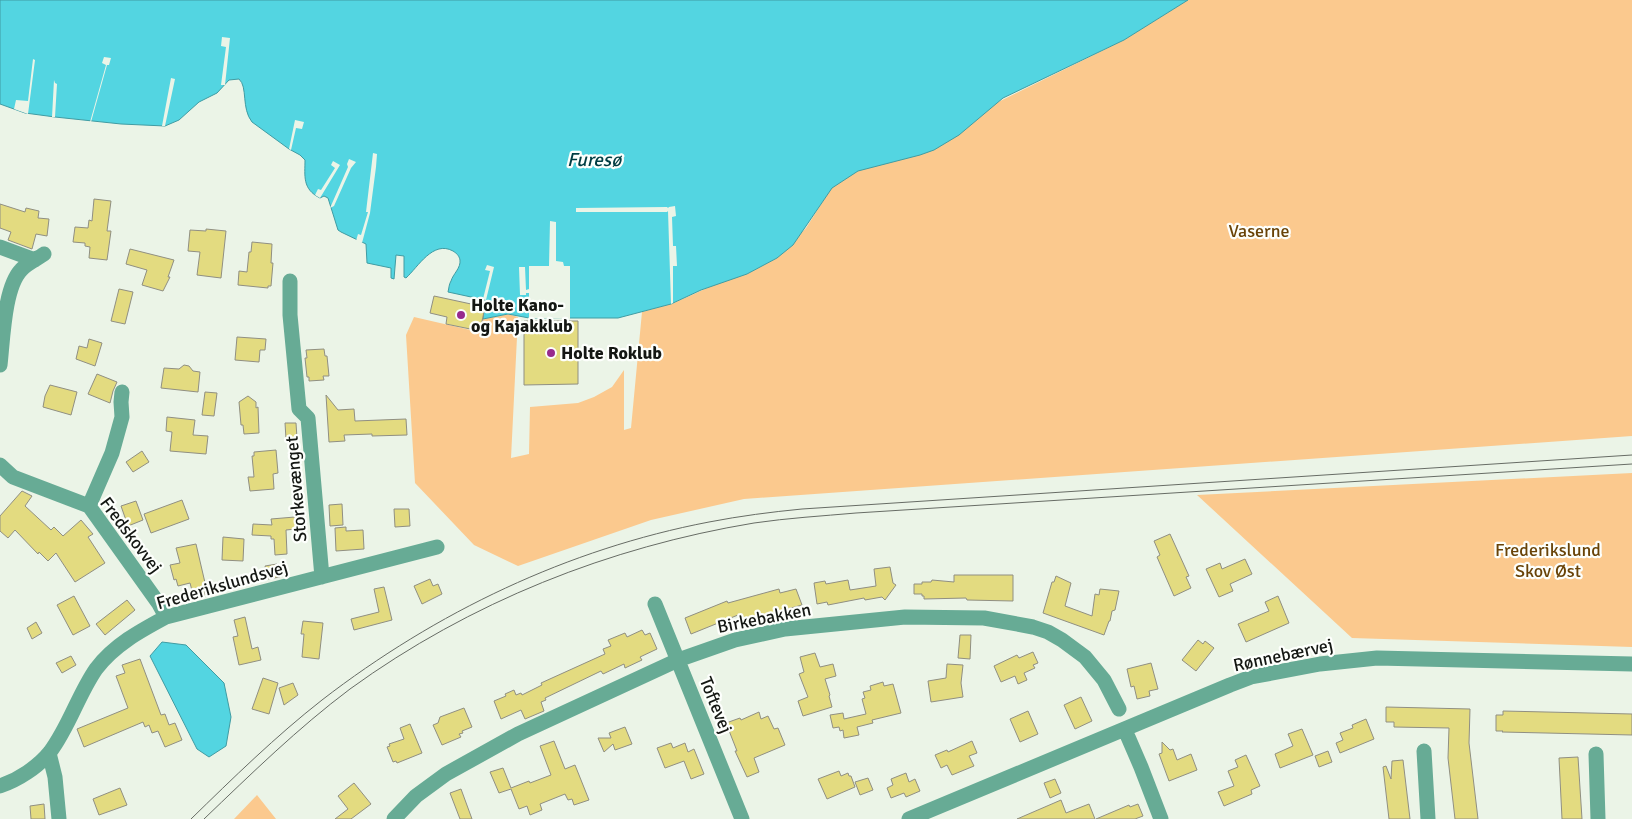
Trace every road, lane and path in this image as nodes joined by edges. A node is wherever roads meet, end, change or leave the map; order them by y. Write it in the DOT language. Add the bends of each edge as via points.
graph roads {
  1 [pos="0,247"];
  2 [pos="290,281"];
  3 [pos="0,365"];
  4 [pos="122,392"];
  5 [pos="0,465"];
  6 [pos="89,506"];
  7 [pos="437,547"];
  8 [pos="322,577"];
  9 [pos="655,604"];
  10 [pos="166,617"];
  11 [pos="678,660"];
  12 [pos="1632,664"];
  13 [pos="1118,709"];
  14 [pos="1125,730"];
  15 [pos="1424,750"];
  16 [pos="49,753"];
  17 [pos="1596,754"];
  18 [pos="0,786"];
  19 [pos="59,819"];
  20 [pos="394,819"];
  21 [pos="742,819"];
  22 [pos="909,819"];
  23 [pos="1161,819"];
  24 [pos="1428,819"];
  25 [pos="1598,819"];
  1 -- 3 [label="street" via="40,257 22,269 13,281"];
  2 -- 8 [label="street, Storkevænget" via="299,409 308,418"];
  4 -- 6 [label="street" via="122,417 112,453"];
  5 -- 6 [label="street, Fredskovvej" via="13,477"];
  6 -- 10 [label="street, Fredskovvej"];
  7 -- 8 [label="street, Frederikslundsvej"];
  8 -- 10 [label="street, Frederikslundsvej"];
  9 -- 11 [label="street, Toftevej"];
  10 -- 16 [label="street, Frederikslundsvej" via="137,632 97,668"];
  11 -- 13 [label="street, Birkebakken" via="735,640 785,629 905,616 984,618 1033,627 1062,640 1084,657 1104,680"];
  11 -- 20 [label="street, Birkebakken" via="518,734 446,774 416,796"];
  11 -- 21 [label="street, Toftevej"];
  12 -- 14 [label="street, Rønnebærvej" via="1377,658 1320,664 1244,680"];
  14 -- 22 [label="street, Rønnebærvej"];
  14 -- 23 [label="street"];
  15 -- 24 [label="street"];
  16 -- 18 [label="street, Frederikslundsvej" via="30,770"];
  16 -- 19 [label="street"];
  17 -- 25 [label="street"];
}
